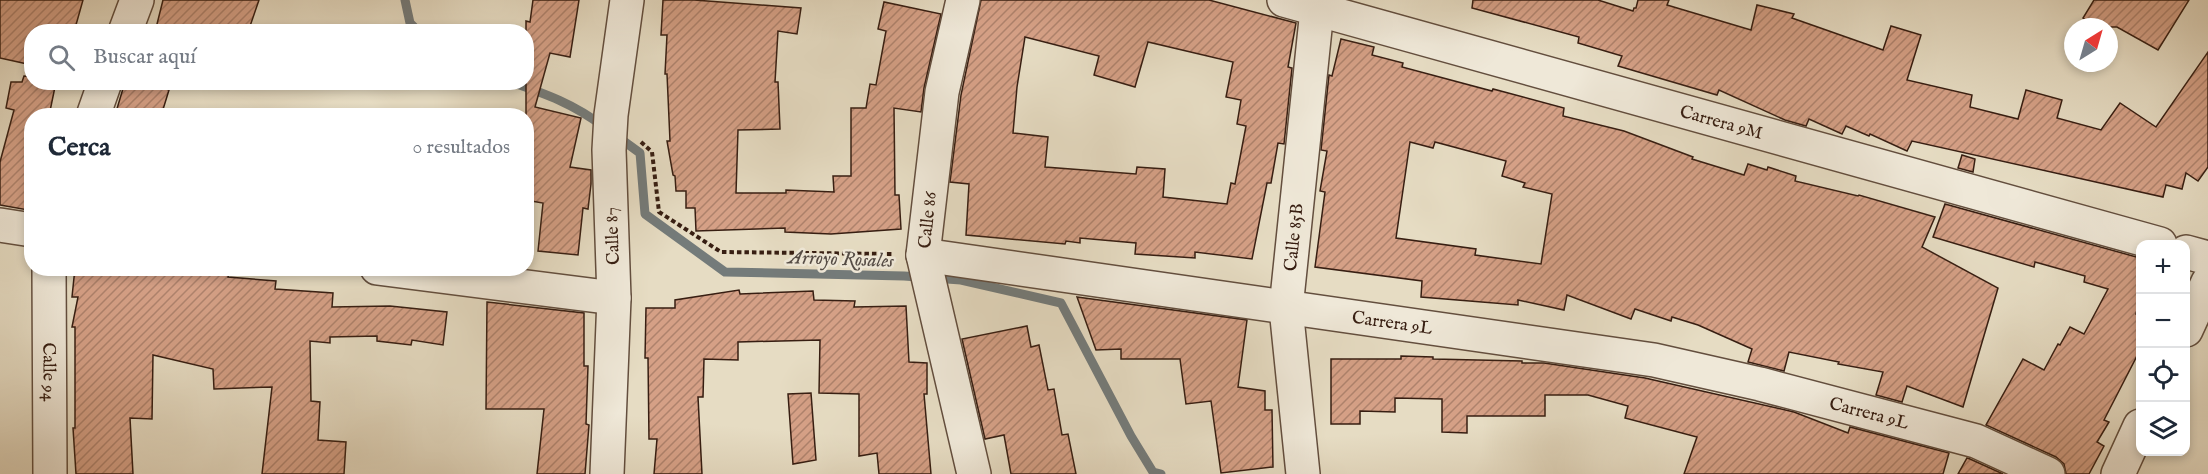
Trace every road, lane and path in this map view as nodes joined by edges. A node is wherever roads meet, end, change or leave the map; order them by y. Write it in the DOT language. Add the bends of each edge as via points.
graph roads {
  1 [pos="137,0"];
  2 [pos="627,0"];
  3 [pos="963,0"];
  4 [pos="1284,0"];
  5 [pos="1317,5"];
  6 [pos="128,24"];
  7 [pos="102,90"];
  8 [pos="96,108"];
  9 [pos="610,128"];
  10 [pos="0,225"];
  11 [pos="24,229"];
  12 [pos="2146,240"];
  13 [pos="2190,253"];
  14 [pos="2208,258"];
  15 [pos="923,261"];
  16 [pos="49,276"];
  17 [pos="440,276"];
  18 [pos="2208,282"];
  19 [pos="614,298"];
  20 [pos="1286,308"];
  21 [pos="2190,321"];
  22 [pos="2136,435"];
  23 [pos="1307,472"];
  24 [pos="50,474"];
  25 [pos="607,474"];
  26 [pos="974,474"];
  27 [pos="2048,474"];
  28 [pos="2118,474"];
  1 -- 6 [label="street"];
  2 -- 9 [label="street, Calle 87"];
  3 -- 15 [label="street, Calle 86" via="942,92"];
  4 -- 5 [label="street, Carrera 9M"];
  5 -- 12 [label="street, Carrera 9M"];
  5 -- 20 [label="street, Calle 85B"];
  7 -- 8 [label="street"];
  9 -- 15 [label="path" via="652,152 659,212 721,252"];
  9 -- 19 [label="street, Calle 87"];
  10 -- 11 [label="street"];
  13 -- 14 [label="street"];
  15 -- 20 [label="street, Carrera 9L"];
  15 -- 26 [label="street, Calle 86"];
  16 -- 24 [label="street, Calle 94"];
  17 -- 19 [label="street"];
  18 -- 21 [label="street"];
  19 -- 25 [label="street, Calle 87"];
  20 -- 23 [label="street, Calle 85B"];
  20 -- 27 [label="street, Carrera 9L" via="1654,360 1976,441"];
  22 -- 28 [label="street"];
}
